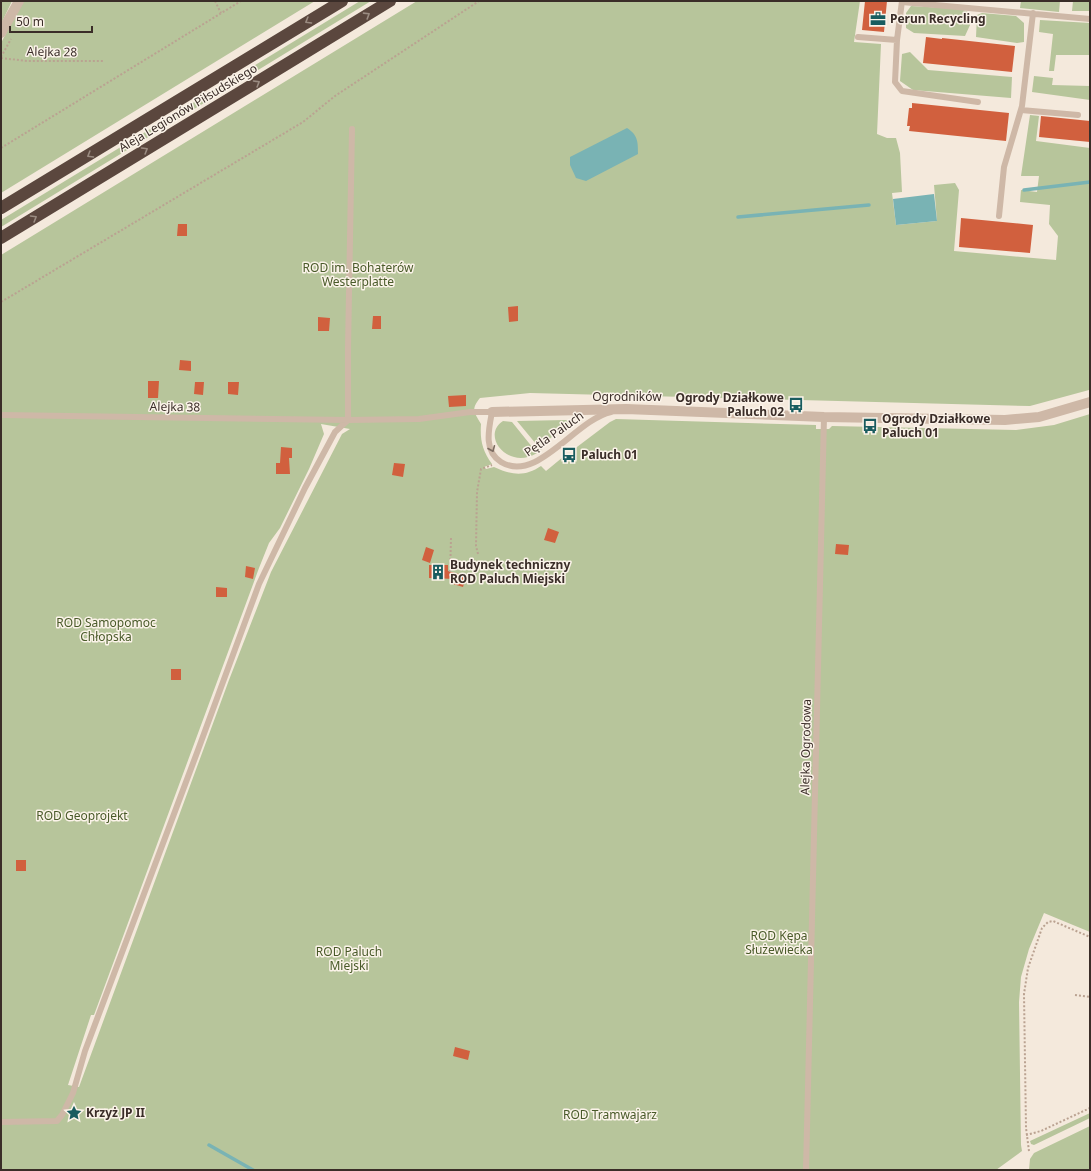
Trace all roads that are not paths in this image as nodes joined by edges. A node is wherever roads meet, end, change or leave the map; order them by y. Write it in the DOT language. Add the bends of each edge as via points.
graph roads {
  1 [pos="19,1"];
  2 [pos="342,1"];
  3 [pos="390,1"];
  4 [pos="902,1"];
  5 [pos="1033,13"];
  6 [pos="1090,19"];
  7 [pos="1,33"];
  8 [pos="858,37"];
  9 [pos="897,40"];
  10 [pos="978,102"];
  11 [pos="1021,110"];
  12 [pos="1078,115"];
  13 [pos="352,129"];
  14 [pos="1,208"];
  15 [pos="999,216"];
  16 [pos="1,238"];
  17 [pos="1090,402"];
  18 [pos="626,409"];
  19 [pos="473,412"];
  20 [pos="492,412"];
  21 [pos="1,415"];
  22 [pos="824,417"];
  23 [pos="348,420"];
  24 [pos="1,1122"];
  25 [pos="806,1170"];
  1 -- 7 [label="street"];
  2 -- 14 [label="highway, Aleja Legionów Piłsudskiego, one-way"];
  16 -- 3 [label="highway, Aleja Legionów Piłsudskiego, one-way"];
  4 -- 5 [label="lane"];
  4 -- 9 [label="lane"];
  5 -- 6 [label="lane"];
  5 -- 11 [label="lane"];
  8 -- 9 [label="lane"];
  9 -- 10 [label="lane" via="895,82 902,91"];
  11 -- 12 [label="lane"];
  11 -- 15 [label="lane" via="1004,167"];
  13 -- 23 [label="lane"];
  17 -- 22 [label="street, Ogrodników" via="1055,413 1021,419"];
  18 -- 20 [label="street, Ogrodników"];
  20 -- 18 [label="lane, Pętla Paluch, one-way" via="488,435 489,448 499,461 512,468 525,467 537,461 593,419"];
  18 -- 22 [label="street, Ogrodników"];
  19 -- 20 [label="lane, Ogrodników"];
  19 -- 23 [label="lane, Alejka 38" via="419,419"];
  21 -- 23 [label="lane, Alejka 38"];
  22 -- 25 [label="lane, Alejka Ogrodowa"];
  23 -- 24 [label="lane" via="332,438 304,488 258,584 85,1051 73,1093 57,1121"];
}
